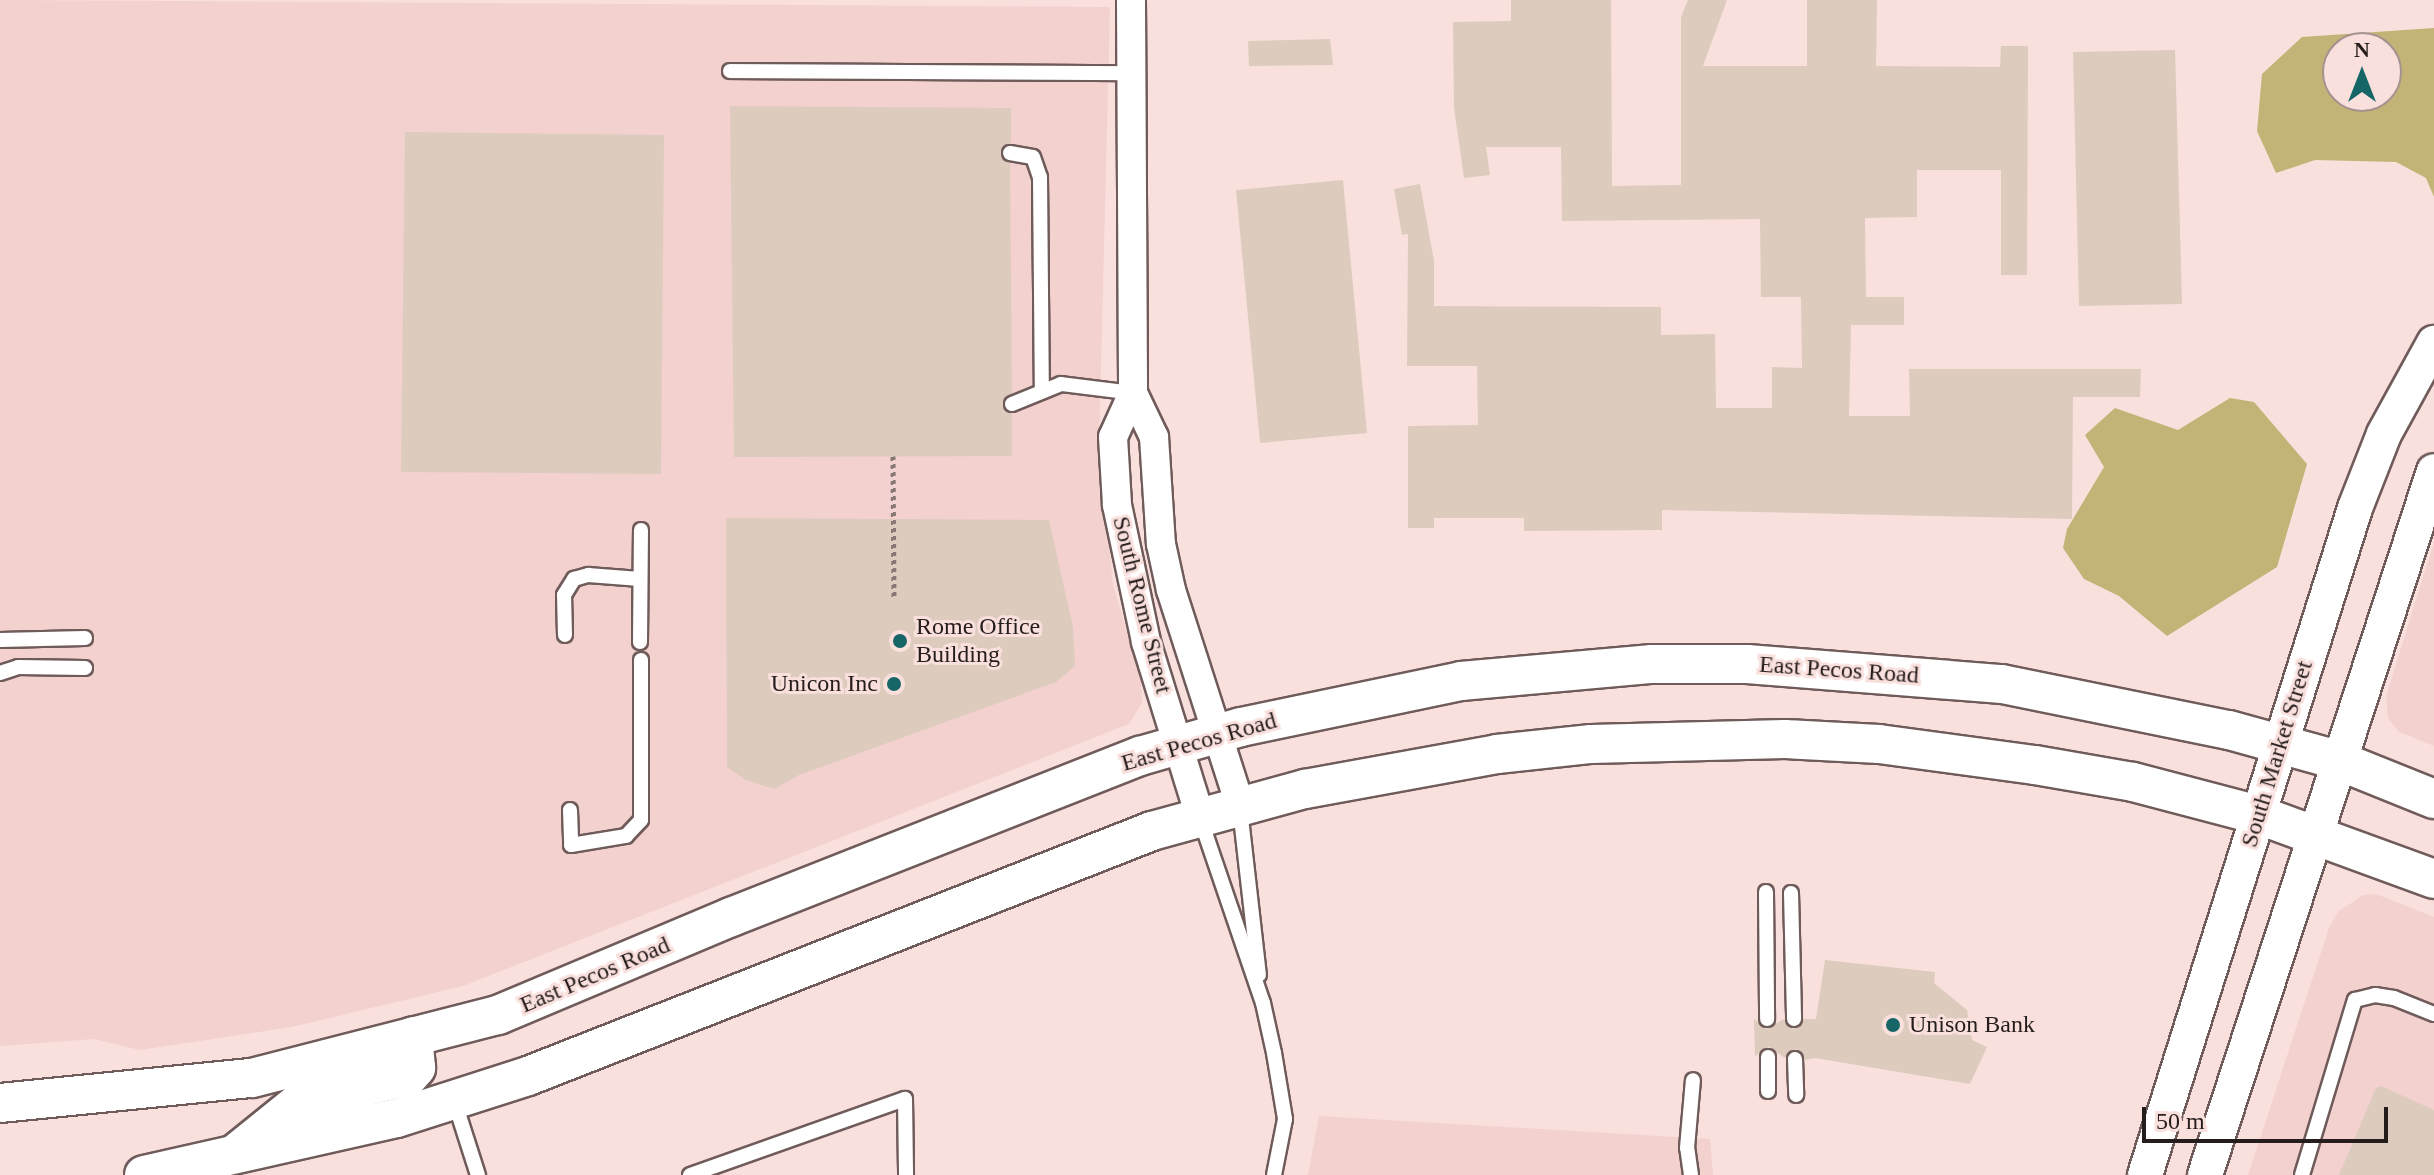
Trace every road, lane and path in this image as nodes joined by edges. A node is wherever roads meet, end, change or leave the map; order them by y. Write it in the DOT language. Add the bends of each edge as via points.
graph roads {
  1 [pos="1131,0"];
  2 [pos="730,71"];
  3 [pos="1131,73"];
  4 [pos="1010,153"];
  5 [pos="2434,343"];
  6 [pos="1042,391"];
  7 [pos="1133,393"];
  8 [pos="1012,404"];
  9 [pos="893,456"];
  10 [pos="2434,471"];
  11 [pos="641,530"];
  12 [pos="640,579"];
  13 [pos="894,597"];
  14 [pos="565,635"];
  15 [pos="85,638"];
  16 [pos="0,640"];
  17 [pos="640,642"];
  18 [pos="641,660"];
  19 [pos="85,668"];
  20 [pos="0,673"];
  21 [pos="1218,733"];
  22 [pos="1179,744"];
  23 [pos="2282,744"];
  24 [pos="2337,760"];
  25 [pos="2434,799"];
  26 [pos="1240,805"];
  27 [pos="570,810"];
  28 [pos="2259,815"];
  29 [pos="1200,816"];
  30 [pos="2314,832"];
  31 [pos="2434,879"];
  32 [pos="1766,892"];
  33 [pos="1791,893"];
  34 [pos="1263,1003"];
  35 [pos="2434,1014"];
  36 [pos="1767,1019"];
  37 [pos="1794,1019"];
  38 [pos="413,1036"];
  39 [pos="1768,1057"];
  40 [pos="1795,1059"];
  41 [pos="1693,1080"];
  42 [pos="1768,1091"];
  43 [pos="1796,1095"];
  44 [pos="454,1100"];
  45 [pos="0,1103"];
  46 [pos="228,1159"];
  47 [pos="144,1175"];
  48 [pos="478,1175"];
  49 [pos="690,1175"];
  50 [pos="906,1175"];
  51 [pos="1274,1175"];
  52 [pos="1691,1175"];
  53 [pos="2145,1175"];
  54 [pos="2205,1175"];
  55 [pos="2302,1175"];
  1 -- 3 [label="street, South Rome Street"];
  2 -- 3 [label="lane"];
  3 -- 7 [label="street, South Rome Street"];
  4 -- 6 [label="lane" via="1033,157 1040,177"];
  5 -- 23 [label="street, South Market Street" via="2384,434 2355,508"];
  6 -- 7 [label="lane" via="1061,384"];
  6 -- 8 [label="lane"];
  7 -- 21 [label="street, South Rome Street" via="1154,437 1161,544 1171,590"];
  7 -- 22 [label="street, South Rome Street" via="1113,437 1117,505 1146,642"];
  9 -- 13 [label="path"];
  10 -- 24 [label="street"];
  11 -- 12 [label="lane"];
  12 -- 14 [label="lane" via="574,579 564,595"];
  12 -- 17 [label="lane"];
  15 -- 16 [label="lane"];
  18 -- 27 [label="lane" via="641,820 626,836 571,845"];
  19 -- 20 [label="lane" via="18,667"];
  21 -- 22 [label="main road, East Pecos Road"];
  21 -- 23 [label="main road, East Pecos Road" via="1461,681 1652,664 1731,664 1840,668 2002,684"];
  21 -- 26 [label="street, South Rome Street"];
  22 -- 29 [label="street, South Rome Street"];
  22 -- 38 [label="main road, East Pecos Road" via="731,917 577,985 498,1015"];
  23 -- 24 [label="main road, East Pecos Road"];
  23 -- 28 [label="street, South Market Street"];
  24 -- 25 [label="main road, East Pecos Road"];
  24 -- 30 [label="street"];
  26 -- 28 [label="main road" via="1405,768 1497,754 1605,743 1785,739 1879,744 2035,765 2133,782"];
  26 -- 29 [label="main road"];
  26 -- 34 [label="lane"];
  28 -- 30 [label="main road"];
  28 -- 53 [label="street, South Market Street"];
  29 -- 34 [label="lane"];
  29 -- 44 [label="main road"];
  30 -- 31 [label="main road"];
  30 -- 54 [label="street"];
  32 -- 36 [label="lane"];
  33 -- 37 [label="lane"];
  34 -- 51 [label="lane" via="1285,1119"];
  35 -- 55 [label="lane" via="2394,998 2355,1000"];
  38 -- 45 [label="main road, East Pecos Road" via="252,1078"];
  38 -- 46 [label="main road" via="416,1068 409,1076 298,1103"];
  39 -- 42 [label="lane"];
  40 -- 43 [label="lane"];
  41 -- 52 [label="lane" via="1687,1148"];
  44 -- 46 [label="main road"];
  44 -- 48 [label="lane"];
  46 -- 47 [label="main road"];
  49 -- 50 [label="lane" via="905,1099"];
}
